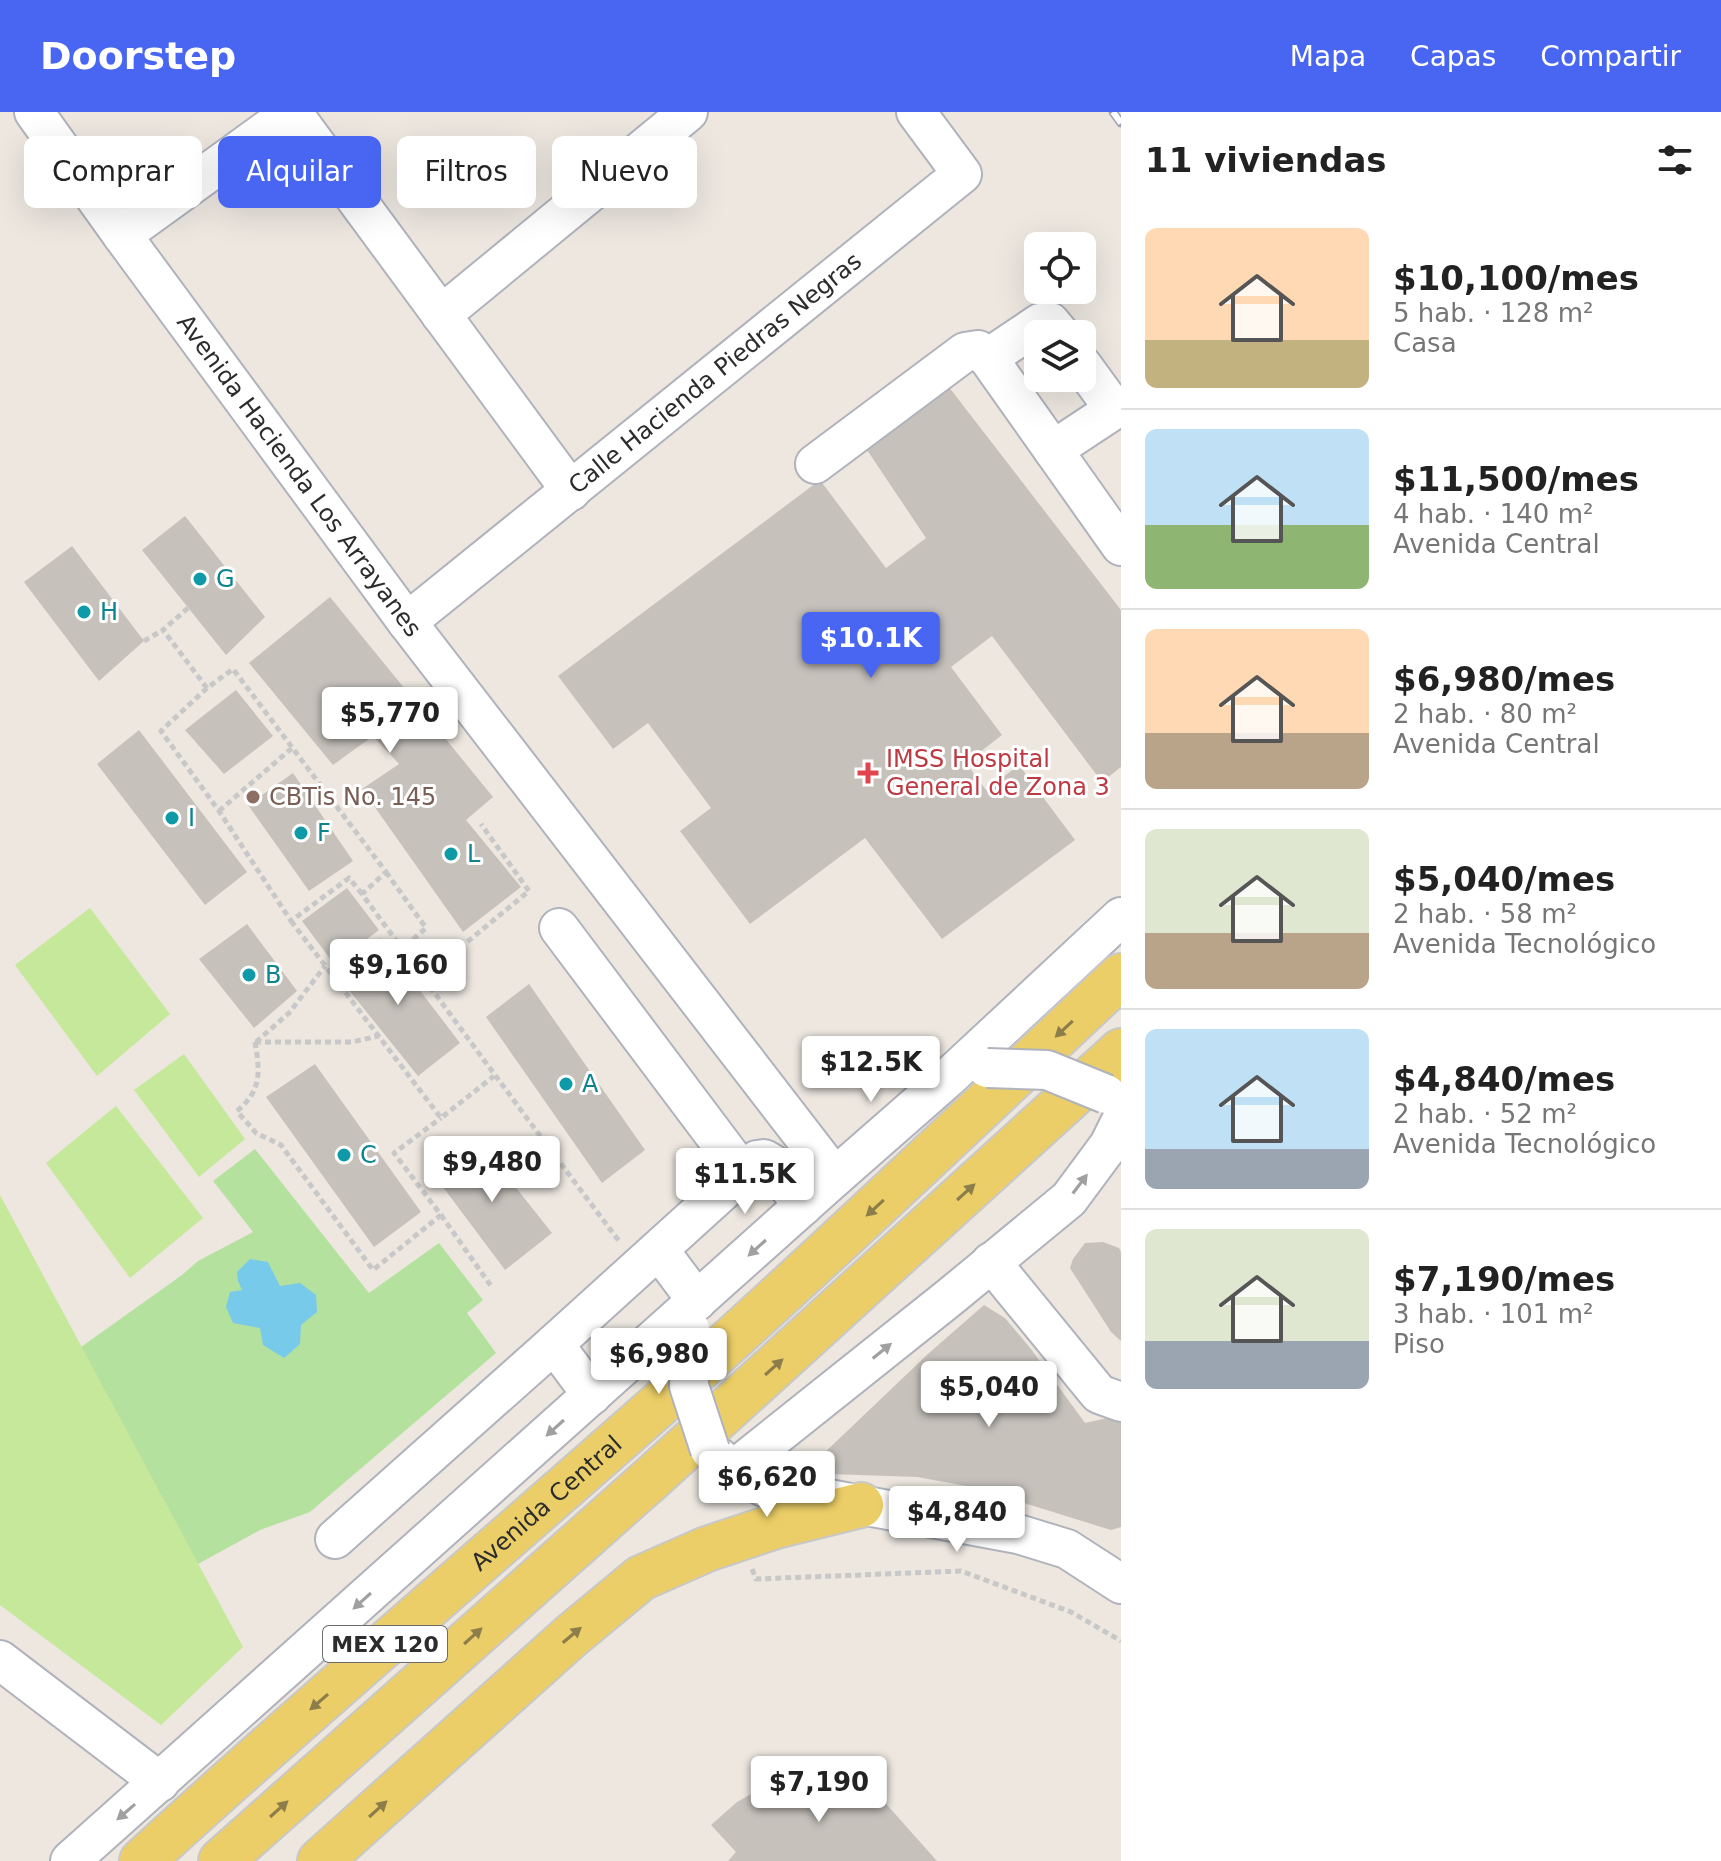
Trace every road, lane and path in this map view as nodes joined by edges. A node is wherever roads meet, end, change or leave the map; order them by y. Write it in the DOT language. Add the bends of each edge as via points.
graph roads {
  1 [pos="34,112"];
  2 [pos="292,112"];
  3 [pos="688,112"];
  4 [pos="916,112"];
  5 [pos="122,235"];
  6 [pos="441,315"];
  7 [pos="1024,334"];
  8 [pos="988,358"];
  9 [pos="1096,382"];
  10 [pos="1117,407"];
  11 [pos="1053,450"];
  12 [pos="815,464"];
  13 [pos="571,491"];
  14 [pos="1121,546"];
  15 [pos="188,608"];
  16 [pos="407,622"];
  17 [pos="163,630"];
  18 [pos="144,641"];
  19 [pos="207,688"];
  20 [pos="292,748"];
  21 [pos="219,811"];
  22 [pos="481,824"];
  23 [pos="386,872"];
  24 [pos="362,894"];
  25 [pos="1121,917"];
  26 [pos="291,921"];
  27 [pos="559,928"];
  28 [pos="402,949"];
  29 [pos="325,966"];
  30 [pos="1121,976"];
  31 [pos="379,1036"];
  32 [pos="255,1042"];
  33 [pos="1121,1051"];
  34 [pos="494,1076"];
  35 [pos="948,1078"];
  36 [pos="1116,1108"];
  37 [pos="441,1118"];
  38 [pos="743,1173"];
  39 [pos="835,1177"];
  40 [pos="803,1206"];
  41 [pos="441,1215"];
  42 [pos="659,1250"];
  43 [pos="991,1262"];
  44 [pos="491,1286"];
  45 [pos="694,1315"];
  46 [pos="554,1344"];
  47 [pos="592,1395"];
  48 [pos="1121,1402"];
  49 [pos="722,1460"];
  50 [pos="861,1505"];
  51 [pos="739,1538"];
  52 [pos="335,1539"];
  53 [pos="1067,1549"];
  54 [pos="1121,1552"];
  55 [pos="1121,1584"];
  56 [pos="1121,1641"];
  57 [pos="0,1660"];
  58 [pos="160,1782"];
  59 [pos="70,1861"];
  60 [pos="142,1861"];
  61 [pos="221,1861"];
  62 [pos="320,1861"];
  1 -- 5 [label="street, Avenida Hacienda Los Arrayanes"];
  2 -- 5 [label="street"];
  2 -- 6 [label="street"];
  3 -- 6 [label="street"];
  4 -- 13 [label="street, Calle Hacienda Piedras Negras" via="962,174"];
  5 -- 16 [label="street, Avenida Hacienda Los Arrayanes"];
  6 -- 13 [label="street"];
  7 -- 8 [label="street"];
  8 -- 11 [label="street"];
  8 -- 12 [label="street" via="978,350 965,352"];
  9 -- 10 [label="street"];
  10 -- 11 [label="street"];
  11 -- 14 [label="street"];
  13 -- 16 [label="street, Calle Hacienda Piedras Negras"];
  15 -- 17 [label="path"];
  16 -- 39 [label="street, Avenida Hacienda Los Arrayanes"];
  17 -- 18 [label="path"];
  17 -- 19 [label="path"];
  19 -- 20 [label="path" via="233,669"];
  19 -- 21 [label="path" via="161,731"];
  20 -- 21 [label="path"];
  20 -- 23 [label="path"];
  21 -- 26 [label="path"];
  22 -- 28 [label="path" via="529,891 455,952"];
  23 -- 24 [label="path"];
  23 -- 28 [label="path" via="426,928"];
  24 -- 26 [label="path" via="349,878"];
  24 -- 28 [label="path"];
  25 -- 35 [label="street"];
  26 -- 29 [label="path"];
  27 -- 38 [label="street"];
  28 -- 34 [label="path"];
  29 -- 31 [label="path"];
  29 -- 32 [label="path" via="289,1013"];
  30 -- 60 [label="main road, Avenida Central / MEX 120, one-way" via="631,1430"];
  31 -- 32 [label="path" via="352,1042"];
  31 -- 37 [label="path"];
  32 -- 41 [label="path" via="260,1073 251,1100 237,1111 256,1133 281,1145 373,1270"];
  61 -- 33 [label="main road, Avenida Central / MEX 120, one-way"];
  34 -- 37 [label="path"];
  34 -- 42 [label="path" via="619,1242"];
  35 -- 36 [label="street, bridge" via="987,1068 1047,1070"];
  35 -- 39 [label="street"];
  43 -- 36 [label="street, one-way" via="1069,1199 1109,1145"];
  37 -- 41 [label="path" via="394,1153"];
  38 -- 40 [label="street" via="764,1159"];
  38 -- 42 [label="street"];
  39 -- 40 [label="street"];
  40 -- 45 [label="street, one-way"];
  41 -- 44 [label="path"];
  42 -- 45 [label="street"];
  42 -- 46 [label="street"];
  43 -- 48 [label="street" via="1099,1394"];
  49 -- 43 [label="street, one-way"];
  45 -- 47 [label="street"];
  45 -- 49 [label="street, bridge" via="689,1386"];
  46 -- 47 [label="street"];
  46 -- 52 [label="street"];
  47 -- 58 [label="street, one-way"];
  49 -- 50 [label="street" via="764,1487"];
  50 -- 51 [label="main road"];
  50 -- 53 [label="street" via="1018,1534"];
  51 -- 56 [label="path" via="756,1579 961,1571 1071,1612"];
  62 -- 51 [label="main road, one-way" via="641,1578"];
  53 -- 54 [label="street"];
  53 -- 55 [label="street"];
  57 -- 58 [label="street"];
  58 -- 59 [label="street, one-way"];
}
